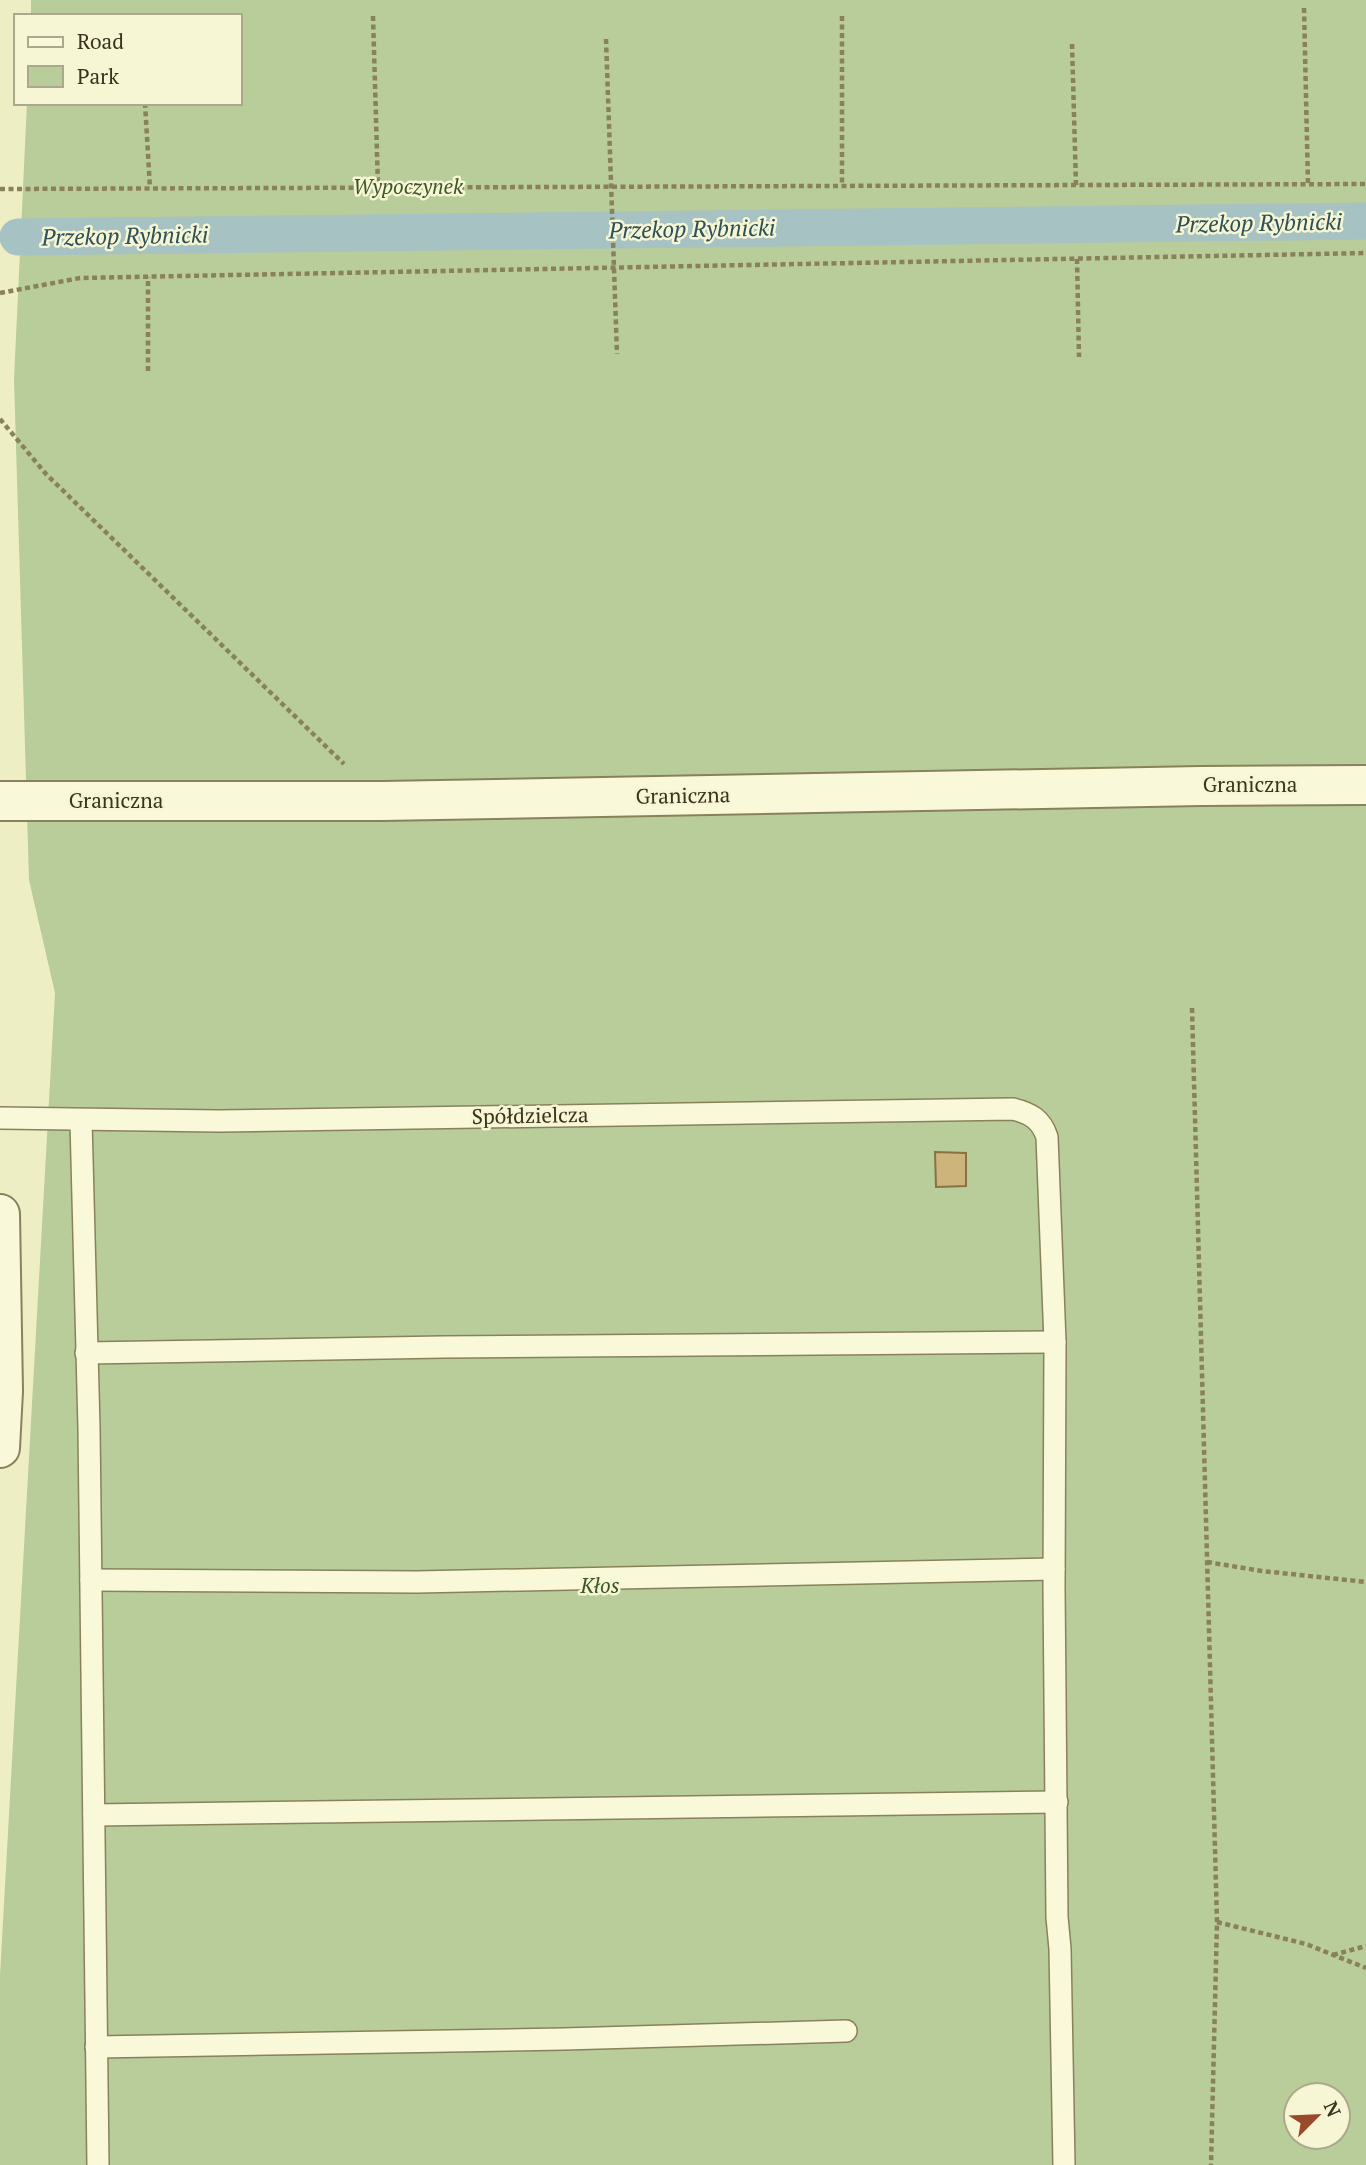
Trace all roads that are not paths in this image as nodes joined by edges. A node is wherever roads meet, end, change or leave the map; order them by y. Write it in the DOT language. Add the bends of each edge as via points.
graph roads {
  1 [pos="1366,785"];
  2 [pos="0,801"];
  3 [pos="0,1118"];
  4 [pos="81,1121"];
  5 [pos="0,1214"];
  6 [pos="1055,1342"];
  7 [pos="86,1353"];
  8 [pos="0,1448"];
  9 [pos="1054,1569"];
  10 [pos="91,1580"];
  11 [pos="1058,1802"];
  12 [pos="94,1815"];
  13 [pos="846,2031"];
  14 [pos="96,2046"];
  15 [pos="98,2165"];
  16 [pos="1064,2165"];
  1 -- 2 [label="street, Graniczna" via="382,801"];
  3 -- 4 [label="lane, Spółdzielcza"];
  4 -- 6 [label="lane, Spółdzielcza" via="1013,1109 1039,1121 1046,1137"];
  4 -- 7 [label="lane"];
  5 -- 8 [label="street"];
  6 -- 7 [label="lane"];
  6 -- 9 [label="lane"];
  7 -- 10 [label="lane"];
  9 -- 10 [label="lane" via="404,1582"];
  9 -- 11 [label="lane"];
  10 -- 12 [label="lane"];
  11 -- 12 [label="lane"];
  11 -- 16 [label="lane"];
  12 -- 14 [label="lane"];
  13 -- 14 [label="lane"];
  14 -- 15 [label="lane"];
}
